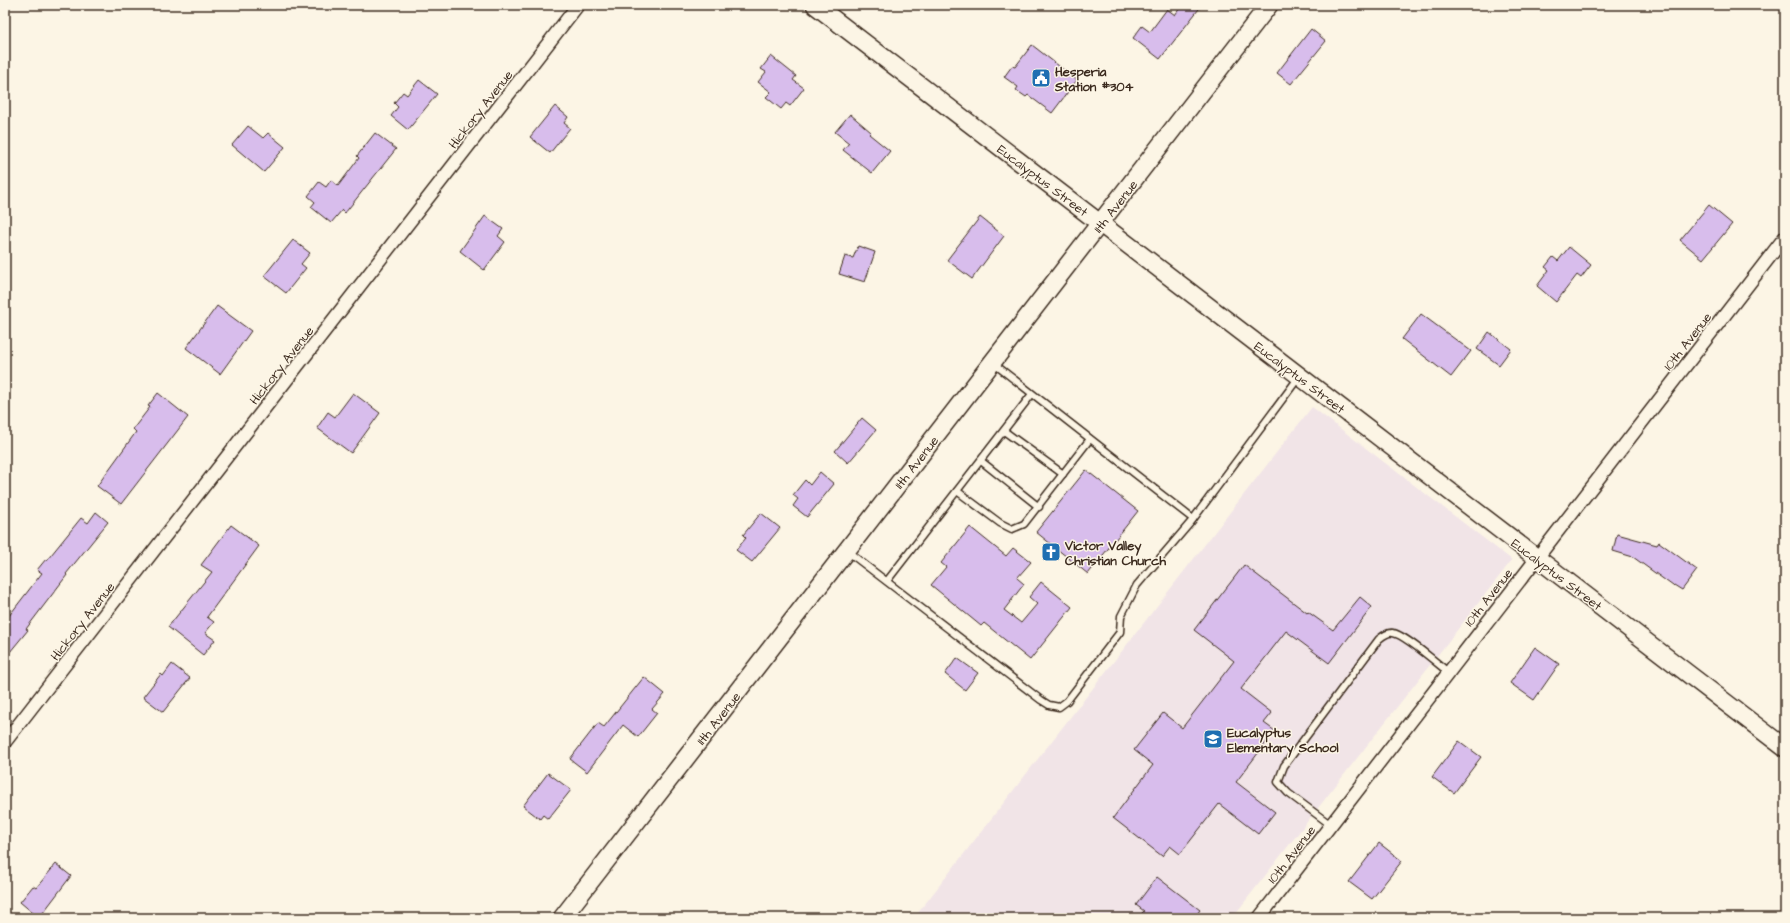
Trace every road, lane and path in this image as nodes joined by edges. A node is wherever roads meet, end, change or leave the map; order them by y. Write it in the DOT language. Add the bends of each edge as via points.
graph roads {
  1 [pos="578,5"];
  2 [pos="815,5"];
  3 [pos="1269,5"];
  4 [pos="1101,224"];
  5 [pos="1785,237"];
  6 [pos="993,363"];
  7 [pos="1300,377"];
  8 [pos="1032,394"];
  9 [pos="1004,431"];
  10 [pos="1090,439"];
  11 [pos="980,461"];
  12 [pos="1063,474"];
  13 [pos="957,491"];
  14 [pos="1039,507"];
  15 [pos="1193,519"];
  16 [pos="847,551"];
  17 [pos="1536,558"];
  18 [pos="887,580"];
  19 [pos="1448,672"];
  20 [pos="5,742"];
  21 [pos="1785,748"];
  22 [pos="1331,825"];
  23 [pos="562,918"];
  24 [pos="1259,918"];
  1 -- 20 [label="street, Hickory Avenue"];
  2 -- 4 [label="main road, Eucalyptus Street"];
  3 -- 4 [label="main road, 11th Avenue"];
  4 -- 6 [label="main road, 11th Avenue"];
  4 -- 7 [label="main road, Eucalyptus Street"];
  5 -- 17 [label="street, 10th Avenue"];
  6 -- 8 [label="lane"];
  6 -- 16 [label="main road, 11th Avenue"];
  7 -- 15 [label="lane"];
  7 -- 17 [label="main road, Eucalyptus Street"];
  8 -- 9 [label="lane"];
  8 -- 10 [label="lane"];
  9 -- 11 [label="lane"];
  9 -- 12 [label="lane"];
  10 -- 12 [label="lane"];
  10 -- 15 [label="lane"];
  11 -- 13 [label="lane"];
  11 -- 14 [label="lane"];
  12 -- 14 [label="lane"];
  13 -- 14 [label="lane" via="1012,529 1024,524"];
  13 -- 18 [label="lane"];
  15 -- 18 [label="lane" via="1137,585 1121,616 1120,632 1067,701 1058,707 1050,706"];
  16 -- 18 [label="lane"];
  16 -- 23 [label="main road, 11th Avenue"];
  17 -- 19 [label="street, 10th Avenue"];
  17 -- 21 [label="main road, Eucalyptus Street"];
  19 -- 22 [label="street, 10th Avenue"];
  19 -- 22 [label="lane" via="1403,637 1394,633 1379,639 1284,766 1278,782 1288,794"];
  22 -- 24 [label="street, 10th Avenue"];
}
